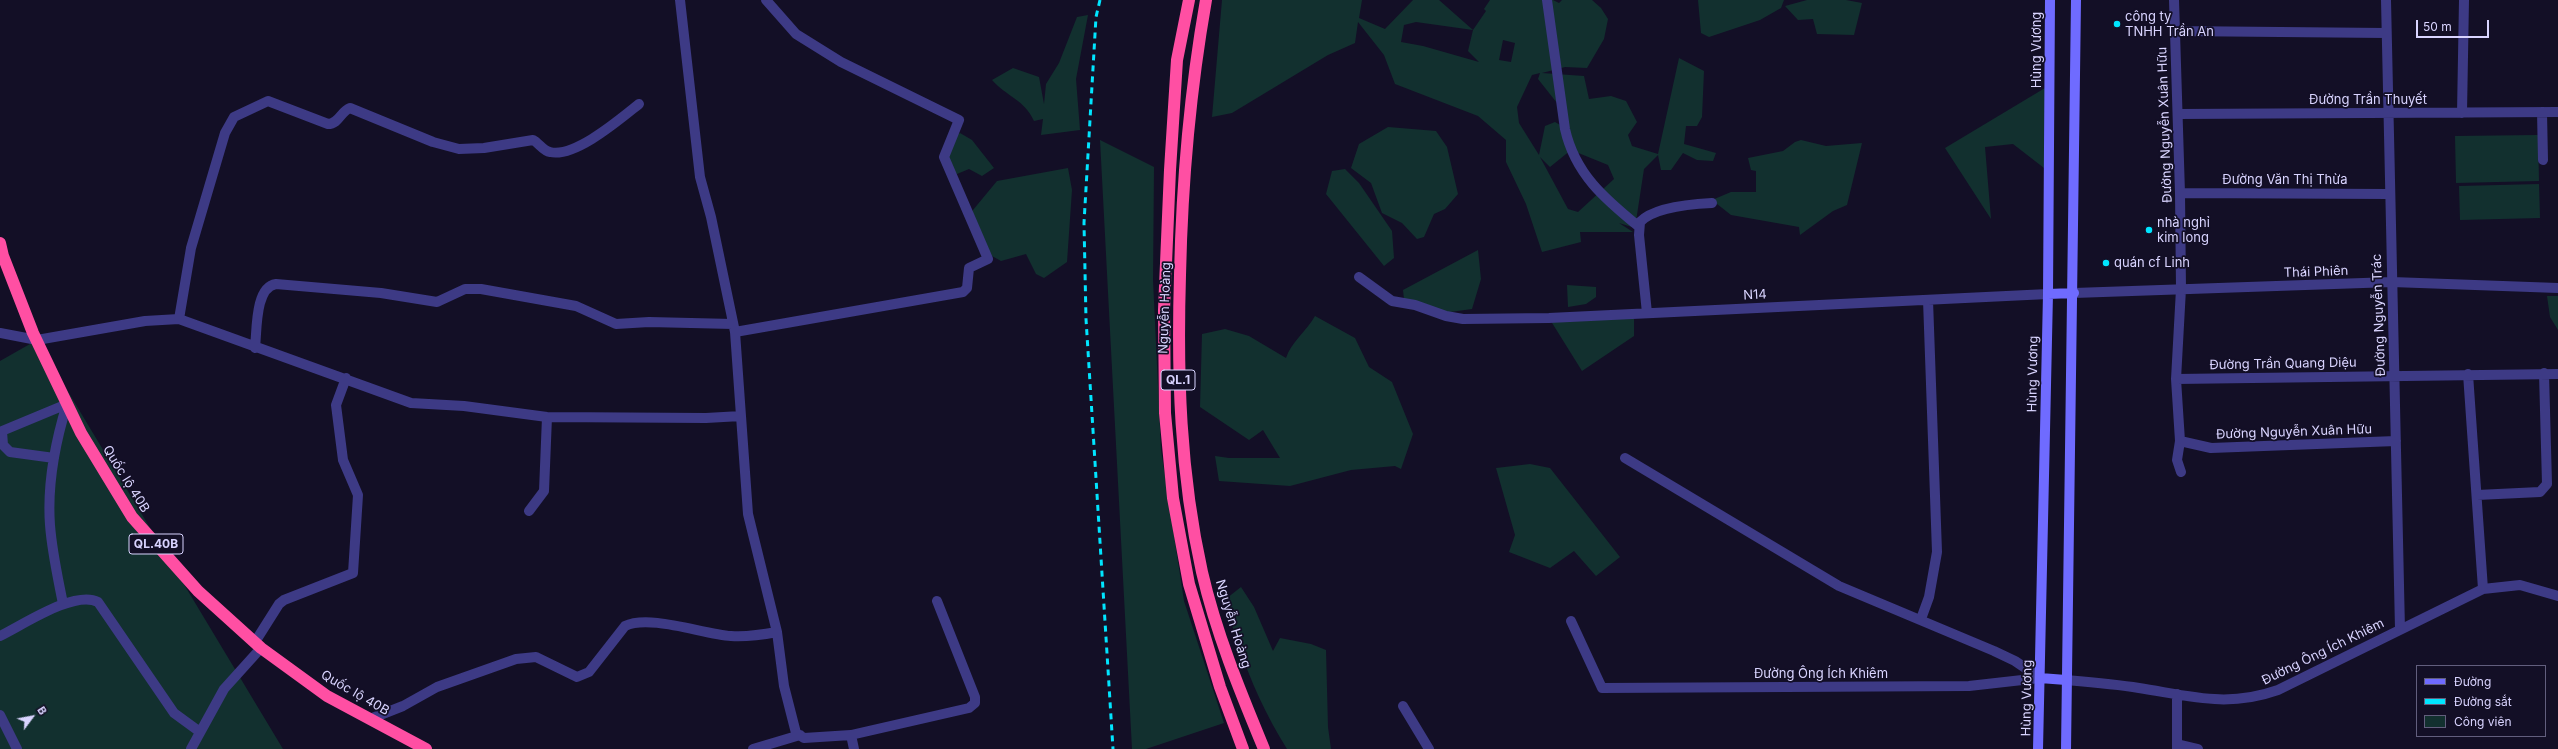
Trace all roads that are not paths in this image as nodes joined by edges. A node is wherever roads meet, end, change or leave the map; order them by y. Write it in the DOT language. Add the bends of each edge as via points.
graph roads {
  1 [pos="680,0"];
  2 [pos="766,0"];
  3 [pos="1189,0"];
  4 [pos="1206,0"];
  5 [pos="1547,0"];
  6 [pos="2050,0"];
  7 [pos="2076,0"];
  8 [pos="2174,0"];
  9 [pos="2386,0"];
  10 [pos="2464,0"];
  11 [pos="2175,31"];
  12 [pos="2386,33"];
  13 [pos="639,104"];
  14 [pos="2542,112"];
  15 [pos="2558,112"];
  16 [pos="2387,113"];
  17 [pos="2462,113"];
  18 [pos="2178,114"];
  19 [pos="2544,160"];
  20 [pos="2180,193"];
  21 [pos="2388,194"];
  22 [pos="1712,203"];
  23 [pos="1638,226"];
  24 [pos="0,243"];
  25 [pos="1359,277"];
  26 [pos="2392,282"];
  27 [pos="2558,288"];
  28 [pos="2181,289"];
  29 [pos="2074,293"];
  30 [pos="2048,294"];
  31 [pos="1928,300"];
  32 [pos="1647,313"];
  33 [pos="179,319"];
  34 [pos="734,328"];
  35 [pos="0,334"];
  36 [pos="36,340"];
  37 [pos="255,348"];
  38 [pos="2544,372"];
  39 [pos="2468,374"];
  40 [pos="2558,374"];
  41 [pos="2394,375"];
  42 [pos="346,378"];
  43 [pos="2176,379"];
  44 [pos="67,404"];
  45 [pos="741,416"];
  46 [pos="547,417"];
  47 [pos="2180,441"];
  48 [pos="2396,441"];
  49 [pos="54,458"];
  50 [pos="1625,458"];
  51 [pos="2181,472"];
  52 [pos="2477,495"];
  53 [pos="529,511"];
  54 [pos="2483,589"];
  55 [pos="2558,596"];
  56 [pos="936,601"];
  57 [pos="64,604"];
  58 [pos="1920,619"];
  59 [pos="1571,621"];
  60 [pos="2400,629"];
  61 [pos="777,632"];
  62 [pos="0,636"];
  63 [pos="258,645"];
  64 [pos="2040,678"];
  65 [pos="2066,680"];
  66 [pos="2177,694"];
  67 [pos="1403,706"];
  68 [pos="0,715"];
  69 [pos="370,719"];
  70 [pos="200,732"];
  71 [pos="800,735"];
  72 [pos="851,735"];
  73 [pos="2177,747"];
  74 [pos="1242,748"];
  75 [pos="17,749"];
  76 [pos="191,749"];
  77 [pos="426,749"];
  78 [pos="753,749"];
  79 [pos="854,749"];
  80 [pos="1264,749"];
  81 [pos="1429,749"];
  82 [pos="2038,749"];
  83 [pos="2066,749"];
  84 [pos="2198,749"];
  1 -- 34 [label="street" via="700,177"];
  2 -- 34 [label="street" via="796,34 841,62 959,120 944,157 988,259 969,268 967,288 963,292"];
  3 -- 74 [label="highway, Nguyễn Hoàng / QL.1" via="1177,60 1170,170 1164,310 1166,412 1173,498 1189,584 1220,687"];
  4 -- 80 [label="highway, Nguyễn Hoàng / QL.1" via="1193,74 1181,228 1177,363 1181,432 1202,572 1229,664"];
  5 -- 23 [label="street" via="1569,142 1597,191"];
  6 -- 30 [label="main road, Hùng Vương"];
  7 -- 29 [label="main road"];
  8 -- 11 [label="street, Đường Nguyễn Xuân Hữu"];
  9 -- 12 [label="street, Đường Nguyễn Trác"];
  10 -- 17 [label="street"];
  11 -- 12 [label="street"];
  11 -- 18 [label="street, Đường Nguyễn Xuân Hữu"];
  12 -- 16 [label="street, Đường Nguyễn Trác"];
  13 -- 33 [label="street" via="590,140 566,152 557,153 545,150 533,140 484,148 459,149 433,142 350,108 346,109 336,122 328,124 273,102 263,102 234,117 225,132 191,248"];
  14 -- 15 [label="street, Đường Trần Thuyết"];
  14 -- 17 [label="street, Đường Trần Thuyết"];
  14 -- 19 [label="street"];
  16 -- 17 [label="street, Đường Trần Thuyết"];
  16 -- 18 [label="street, Đường Trần Thuyết"];
  16 -- 21 [label="street, Đường Nguyễn Trác"];
  18 -- 20 [label="street, Đường Nguyễn Xuân Hữu"];
  20 -- 21 [label="street, Đường Văn Thị Thừa"];
  20 -- 28 [label="street, Đường Nguyễn Xuân Hữu"];
  21 -- 26 [label="street, Đường Nguyễn Trác"];
  22 -- 23 [label="street" via="1673,208 1647,217"];
  23 -- 32 [label="street"];
  24 -- 36 [label="highway, Quốc lộ 40B / QL.40B"];
  25 -- 32 [label="street, N14" via="1392,301 1463,319"];
  26 -- 27 [label="street, Thái Phiên"];
  26 -- 28 [label="street, Thái Phiên"];
  26 -- 41 [label="street, Đường Nguyễn Trác"];
  28 -- 29 [label="street, Thái Phiên"];
  28 -- 43 [label="street, Đường Nguyễn Xuân Hữu"];
  29 -- 30 [label="main road"];
  29 -- 65 [label="main road"];
  30 -- 31 [label="street, N14"];
  30 -- 64 [label="main road, Hùng Vương"];
  31 -- 32 [label="street, N14"];
  31 -- 58 [label="street" via="1937,552 1929,597"];
  33 -- 36 [label="street" via="145,321"];
  33 -- 37 [label="street"];
  34 -- 37 [label="street" via="649,322 616,324 576,306 481,289 465,288 437,302 381,293 276,284 268,287 262,294"];
  34 -- 45 [label="street"];
  35 -- 36 [label="street"];
  36 -- 44 [label="highway, Quốc lộ 40B / QL.40B"];
  37 -- 42 [label="street"];
  38 -- 39 [label="street, Đường Trần Quang Diệu"];
  38 -- 40 [label="street, Đường Trần Quang Diệu"];
  38 -- 52 [label="street" via="2547,484 2540,492"];
  39 -- 41 [label="street, Đường Trần Quang Diệu"];
  39 -- 52 [label="street"];
  41 -- 43 [label="street, Đường Trần Quang Diệu"];
  41 -- 48 [label="street, Đường Nguyễn Trác"];
  42 -- 46 [label="street" via="411,403 464,406"];
  42 -- 63 [label="street" via="336,405 344,460 358,495 353,573 284,600 279,604"];
  43 -- 47 [label="street, Đường Nguyễn Xuân Hữu"];
  44 -- 49 [label="street"];
  44 -- 49 [label="street" via="2,431 3,445 10,452"];
  44 -- 63 [label="highway, Quốc lộ 40B / QL.40B" via="81,433 132,517 198,592"];
  45 -- 46 [label="street"];
  45 -- 61 [label="street" via="748,514"];
  46 -- 53 [label="street" via="545,485 541,497"];
  47 -- 48 [label="street, Đường Nguyễn Xuân Hữu" via="2211,448"];
  47 -- 51 [label="street" via="2178,460"];
  48 -- 60 [label="street, Đường Nguyễn Trác"];
  49 -- 57 [label="street" via="50,524"];
  50 -- 58 [label="street" via="1839,586"];
  52 -- 54 [label="street"];
  54 -- 55 [label="street, Đường Ông Ích Khiêm" via="2520,585"];
  54 -- 60 [label="street, Đường Ông Ích Khiêm"];
  56 -- 72 [label="street" via="975,697 975,703 969,708"];
  57 -- 62 [label="street"];
  57 -- 70 [label="street" via="85,598 98,602 174,713"];
  58 -- 64 [label="street" via="2015,661"];
  59 -- 64 [label="street, Đường Ông Ích Khiêm" via="1602,688 1969,686"];
  60 -- 66 [label="street, Đường Ông Ích Khiêm" via="2258,697 2228,701"];
  61 -- 69 [label="street" via="731,636 631,623 625,626 589,672 583,676 570,675 536,657 516,659 437,687 403,706"];
  61 -- 71 [label="street" via="784,686 796,732"];
  63 -- 69 [label="highway, Quốc lộ 40B / QL.40B" via="327,696"];
  63 -- 70 [label="street" via="224,689"];
  64 -- 65 [label="main road"];
  64 -- 82 [label="main road, Hùng Vương"];
  65 -- 66 [label="street, Đường Ông Ích Khiêm"];
  65 -- 83 [label="main road"];
  66 -- 73 [label="street"];
  67 -- 81 [label="street"];
  68 -- 75 [label="street"];
  69 -- 77 [label="highway, Quốc lộ 40B / QL.40B"];
  70 -- 76 [label="street"];
  71 -- 72 [label="street" via="804,738 823,738"];
  71 -- 78 [label="street"];
  72 -- 79 [label="street"];
  73 -- 84 [label="street"];
}
